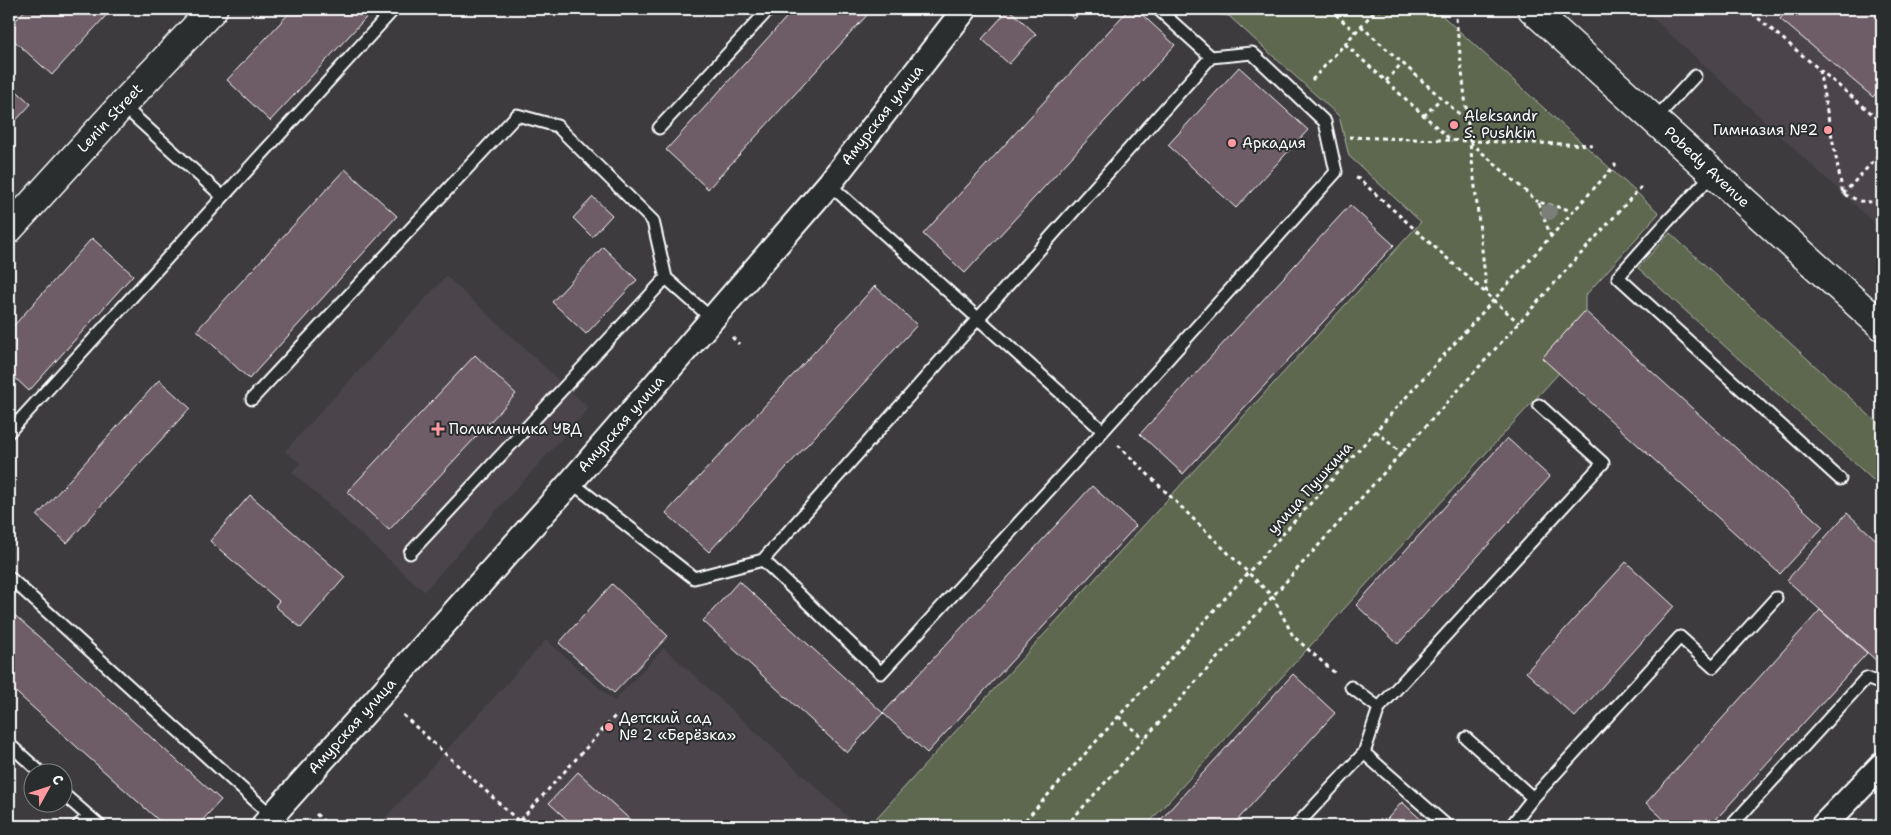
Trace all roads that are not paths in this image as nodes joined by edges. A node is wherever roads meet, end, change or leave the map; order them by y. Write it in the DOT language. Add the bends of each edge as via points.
graph roads {
  1 [pos="213,9"];
  2 [pos="394,9"];
  3 [pos="769,9"];
  4 [pos="965,9"];
  5 [pos="1158,9"];
  6 [pos="1532,9"];
  7 [pos="1210,57"];
  8 [pos="1695,76"];
  9 [pos="122,105"];
  10 [pos="1655,120"];
  11 [pos="660,128"];
  12 [pos="1713,174"];
  13 [pos="829,184"];
  14 [pos="223,197"];
  15 [pos="9,229"];
  16 [pos="666,278"];
  17 [pos="711,318"];
  18 [pos="979,318"];
  19 [pos="1882,326"];
  20 [pos="252,399"];
  21 [pos="1539,405"];
  22 [pos="11,426"];
  23 [pos="1104,431"];
  24 [pos="1840,479"];
  25 [pos="571,482"];
  26 [pos="410,553"];
  27 [pos="764,560"];
  28 [pos="9,577"];
  29 [pos="1776,598"];
  30 [pos="1882,684"];
  31 [pos="1351,687"];
  32 [pos="1379,708"];
  33 [pos="1466,738"];
  34 [pos="9,744"];
  35 [pos="1364,753"];
  36 [pos="29,762"];
  37 [pos="1882,765"];
  38 [pos="1533,798"];
  39 [pos="72,802"];
  40 [pos="88,816"];
  41 [pos="267,821"];
  42 [pos="78,826"];
  43 [pos="100,826"];
  44 [pos="1296,826"];
  45 [pos="1448,826"];
  46 [pos="1511,826"];
  47 [pos="1731,826"];
  48 [pos="1823,826"];
  1 -- 9 [label="main road, Lenin Street"];
  2 -- 14 [label="lane"];
  3 -- 11 [label="lane"];
  4 -- 13 [label="street, Амурская улица"];
  5 -- 7 [label="lane"];
  6 -- 10 [label="main road, Pobedy Avenue"];
  7 -- 18 [label="lane"];
  7 -- 23 [label="lane" via="1252,54 1325,122 1336,172"];
  8 -- 10 [label="lane"];
  9 -- 14 [label="lane"];
  9 -- 15 [label="main road, Lenin Street"];
  10 -- 12 [label="main road, Pobedy Avenue"];
  12 -- 19 [label="main road, Pobedy Avenue"];
  12 -- 24 [label="lane" via="1618,277"];
  13 -- 17 [label="street, Амурская улица"];
  13 -- 18 [label="lane"];
  14 -- 22 [label="lane"];
  16 -- 17 [label="lane"];
  16 -- 20 [label="lane" via="653,221 557,126 517,115"];
  16 -- 26 [label="lane"];
  17 -- 25 [label="street, Амурская улица"];
  18 -- 23 [label="lane"];
  18 -- 27 [label="lane"];
  21 -- 32 [label="lane" via="1603,463"];
  23 -- 27 [label="lane" via="881,673"];
  25 -- 27 [label="lane" via="694,578"];
  25 -- 41 [label="street, Амурская улица"];
  28 -- 41 [label="lane"];
  29 -- 38 [label="lane" via="1713,667 1680,637"];
  30 -- 47 [label="lane" via="1866,678"];
  31 -- 32 [label="lane"];
  32 -- 35 [label="lane"];
  33 -- 38 [label="lane"];
  34 -- 36 [label="lane"];
  35 -- 44 [label="lane"];
  35 -- 45 [label="lane"];
  37 -- 48 [label="street"];
  38 -- 46 [label="lane"];
  39 -- 40 [label="lane"];
  40 -- 42 [label="lane"];
  40 -- 43 [label="lane"];
}
